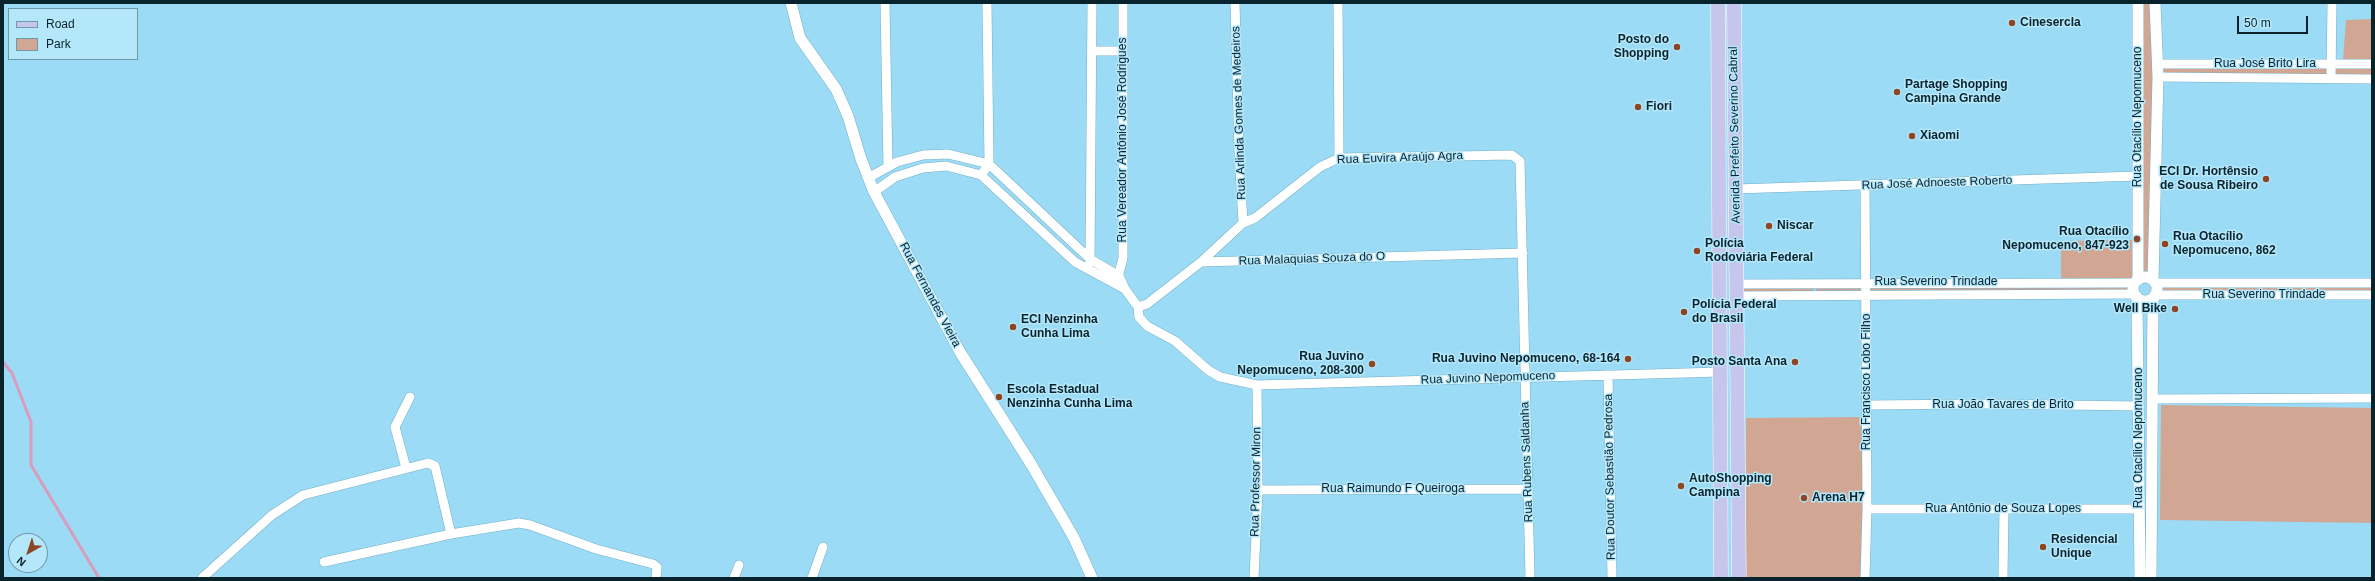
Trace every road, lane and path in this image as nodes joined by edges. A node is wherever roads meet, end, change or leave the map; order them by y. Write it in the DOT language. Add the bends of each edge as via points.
graph roads {
  1 [pos="791,3"];
  2 [pos="885,3"];
  3 [pos="987,3"];
  4 [pos="1092,3"];
  5 [pos="1123,3"];
  6 [pos="1235,3"];
  7 [pos="1338,3"];
  8 [pos="1718,3"];
  9 [pos="1734,3"];
  10 [pos="2138,3"];
  11 [pos="2155,3"];
  12 [pos="2332,3"];
  13 [pos="1092,51"];
  14 [pos="1123,51"];
  15 [pos="2158,64"];
  16 [pos="2331,64"];
  17 [pos="2372,64"];
  18 [pos="2158,77"];
  19 [pos="2331,79"];
  20 [pos="2372,80"];
  21 [pos="965,158"];
  22 [pos="1339,158"];
  23 [pos="989,164"];
  24 [pos="888,167"];
  25 [pos="962,170"];
  26 [pos="981,175"];
  27 [pos="2138,176"];
  28 [pos="868,178"];
  29 [pos="1522,178"];
  30 [pos="1865,185"];
  31 [pos="1735,189"];
  32 [pos="874,192"];
  33 [pos="1243,223"];
  34 [pos="1523,253"];
  35 [pos="1090,259"];
  36 [pos="1202,262"];
  37 [pos="1089,271"];
  38 [pos="1117,280"];
  39 [pos="1866,282"];
  40 [pos="2155,282"];
  41 [pos="1814,283"];
  42 [pos="2372,283"];
  43 [pos="2136,288"];
  44 [pos="1736,290"];
  45 [pos="1815,295"];
  46 [pos="1867,295"];
  47 [pos="2372,295"];
  48 [pos="2154,296"];
  49 [pos="1138,307"];
  50 [pos="1720,372"];
  51 [pos="1608,375"];
  52 [pos="1524,377"];
  53 [pos="1257,385"];
  54 [pos="410,397"];
  55 [pos="2372,398"];
  56 [pos="2153,399"];
  57 [pos="1867,405"];
  58 [pos="2139,406"];
  59 [pos="406,468"];
  60 [pos="1528,489"];
  61 [pos="1258,490"];
  62 [pos="1867,509"];
  63 [pos="2139,509"];
  64 [pos="2004,514"];
  65 [pos="451,534"];
  66 [pos="822,548"];
  67 [pos="324,562"];
  68 [pos="739,565"];
  69 [pos="202,578"];
  70 [pos="656,578"];
  71 [pos="734,578"];
  72 [pos="812,578"];
  73 [pos="1092,578"];
  74 [pos="1254,578"];
  75 [pos="1530,578"];
  76 [pos="1612,578"];
  77 [pos="1721,578"];
  78 [pos="1739,578"];
  79 [pos="1864,578"];
  80 [pos="2003,578"];
  81 [pos="2140,578"];
  82 [pos="2151,578"];
  1 -- 28 [label="street, Rua Fernandes Vieira" via="800,38 836,89 848,116"];
  2 -- 24 [label="street"];
  3 -- 23 [label="street"];
  4 -- 13 [label="street"];
  5 -- 14 [label="street, Rua Vereador Antônio José Rodrigues"];
  6 -- 33 [label="street, Rua Arlinda Gomes de Medeiros"];
  7 -- 22 [label="street"];
  8 -- 50 [label="main road, Avenida Prefeito Severino Cabral"];
  9 -- 31 [label="main road, Avenida Prefeito Severino Cabral"];
  10 -- 27 [label="street, Rua Otacílio Nepomuceno"];
  11 -- 15 [label="street, Rua Otacílio Nepomuceno"];
  12 -- 16 [label="street"];
  13 -- 14 [label="street"];
  13 -- 35 [label="street"];
  14 -- 38 [label="street, Rua Vereador Antônio José Rodrigues" via="1123,239"];
  15 -- 16 [label="street, Rua José Brito Lira"];
  15 -- 18 [label="street, Rua Otacílio Nepomuceno"];
  16 -- 17 [label="street, Rua José Brito Lira"];
  16 -- 19 [label="street"];
  18 -- 19 [label="street, Rua José Brito Lira"];
  18 -- 40 [label="street, Rua Otacílio Nepomuceno"];
  19 -- 20 [label="street, Rua José Brito Lira"];
  21 -- 23 [label="street"];
  21 -- 24 [label="street" via="948,154 923,155"];
  21 -- 25 [label="street"];
  22 -- 29 [label="street, Rua Euvira Araújo Agra" via="1512,155 1520,161"];
  22 -- 33 [label="street, Rua Euvira Araújo Agra" via="1320,167 1255,218"];
  23 -- 26 [label="street"];
  23 -- 35 [label="street"];
  24 -- 28 [label="street"];
  25 -- 26 [label="street"];
  25 -- 32 [label="street" via="941,166 923,168 895,177"];
  26 -- 37 [label="street" via="1075,262"];
  27 -- 30 [label="street, Rua José Adnoeste Roberto"];
  27 -- 43 [label="street, Rua Otacílio Nepomuceno"];
  28 -- 32 [label="street, Rua Fernandes Vieira"];
  29 -- 34 [label="street, Rua Rubens Saldanha"];
  30 -- 31 [label="street, Rua José Adnoeste Roberto"];
  30 -- 39 [label="street, Rua Francisco Lobo Filho"];
  31 -- 44 [label="main road, Avenida Prefeito Severino Cabral"];
  32 -- 73 [label="street, Rua Fernandes Vieira" via="960,352 1031,464 1074,538"];
  33 -- 36 [label="street, Rua Euvira Araújo Agra"];
  34 -- 36 [label="street, Rua Malaquias Souza do O"];
  34 -- 52 [label="street, Rua Rubens Saldanha"];
  35 -- 37 [label="street"];
  35 -- 38 [label="street"];
  36 -- 49 [label="street" via="1147,304"];
  37 -- 38 [label="street"];
  38 -- 49 [label="street"];
  39 -- 41 [label="street, Rua Severino Trindade"];
  39 -- 43 [label="street, Rua Severino Trindade"];
  39 -- 46 [label="street, Rua Francisco Lobo Filho"];
  40 -- 42 [label="street, Rua Severino Trindade"];
  40 -- 43 [label="street" via="2147,277"];
  40 -- 48 [label="street, Rua Otacílio Nepomuceno"];
  41 -- 44 [label="street, Rua Severino Trindade"];
  41 -- 45 [label="street"];
  43 -- 46 [label="street, Rua Severino Trindade"];
  43 -- 48 [label="street" via="2147,301"];
  43 -- 58 [label="street, Rua Otacílio Nepomuceno"];
  44 -- 45 [label="street, Rua Severino Trindade"];
  44 -- 78 [label="main road, Avenida Prefeito Severino Cabral"];
  45 -- 46 [label="street, Rua Severino Trindade"];
  46 -- 57 [label="street, Rua Francisco Lobo Filho"];
  47 -- 48 [label="street, Rua Severino Trindade"];
  48 -- 56 [label="street, Rua Otacílio Nepomuceno"];
  49 -- 53 [label="street, Rua Juvino Nepomuceno" via="1139,317 1147,326 1175,341 1208,370 1220,377"];
  50 -- 51 [label="street, Rua Juvino Nepomuceno"];
  50 -- 77 [label="main road, Avenida Prefeito Severino Cabral"];
  51 -- 52 [label="street, Rua Juvino Nepomuceno"];
  51 -- 76 [label="street, Rua Doutor Sebastião Pedrosa"];
  52 -- 53 [label="street, Rua Juvino Nepomuceno"];
  52 -- 60 [label="street, Rua Rubens Saldanha"];
  53 -- 61 [label="street, Rua Professor Miron"];
  54 -- 59 [label="street" via="395,427"];
  55 -- 56 [label="street"];
  56 -- 82 [label="street, Rua Otacílio Nepomuceno"];
  57 -- 58 [label="street, Rua João Tavares de Brito"];
  57 -- 62 [label="street, Rua Francisco Lobo Filho"];
  58 -- 63 [label="street, Rua Otacílio Nepomuceno"];
  59 -- 65 [label="street" via="432,464 435,466"];
  59 -- 69 [label="street" via="303,495 272,515"];
  60 -- 61 [label="street, Rua Raimundo F Queiroga"];
  60 -- 75 [label="street, Rua Rubens Saldanha"];
  61 -- 74 [label="street, Rua Professor Miron"];
  62 -- 64 [label="street, Rua Antônio de Souza Lopes"];
  62 -- 79 [label="street, Rua Francisco Lobo Filho"];
  63 -- 64 [label="street, Rua Antônio de Souza Lopes"];
  63 -- 81 [label="street, Rua Otacílio Nepomuceno"];
  64 -- 80 [label="street"];
  65 -- 67 [label="street"];
  65 -- 70 [label="street" via="519,523 530,525 596,549 654,564 657,567"];
  66 -- 72 [label="street"];
  68 -- 71 [label="street"];
}
